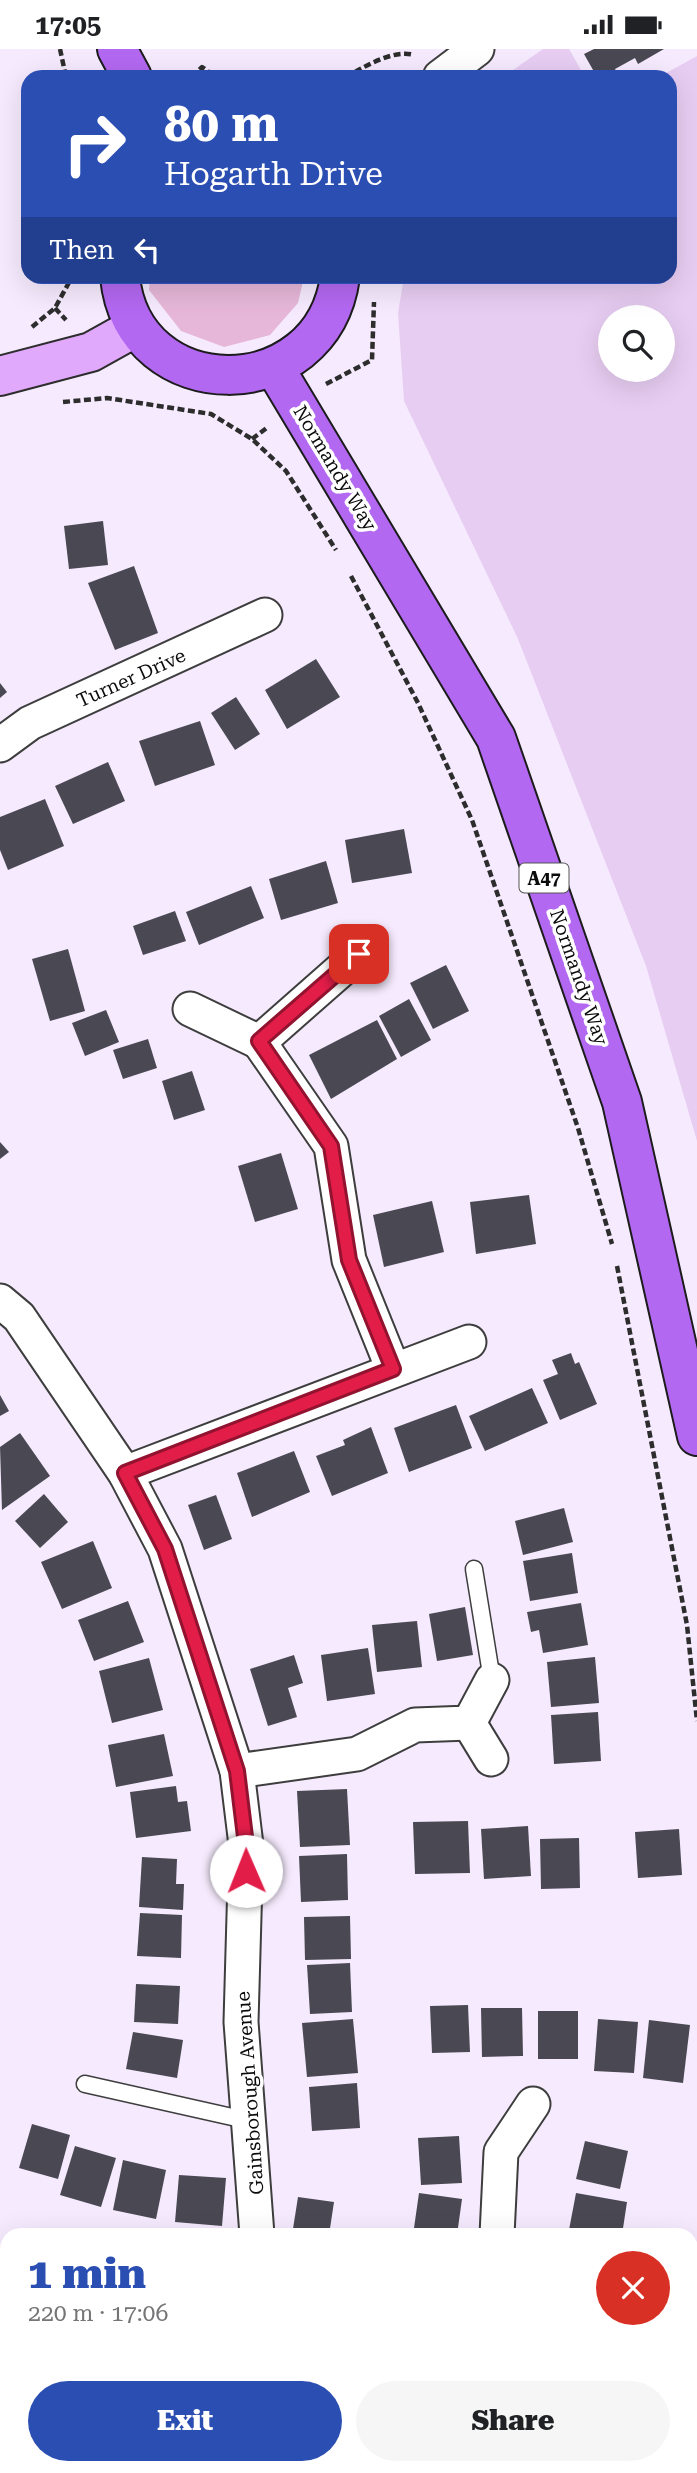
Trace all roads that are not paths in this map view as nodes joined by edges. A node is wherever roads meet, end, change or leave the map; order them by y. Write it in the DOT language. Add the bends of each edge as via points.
graph roads {
  1 [pos="117,49"];
  2 [pos="128,70"];
  3 [pos="120,284"];
  4 [pos="339,284"];
  5 [pos="136,327"];
  6 [pos="274,367"];
  7 [pos="0,376"];
  8 [pos="265,615"];
  9 [pos="0,745"];
  10 [pos="359,954"];
  11 [pos="190,1009"];
  12 [pos="259,1041"];
  13 [pos="0,1301"];
  14 [pos="469,1342"];
  15 [pos="393,1369"];
  16 [pos="697,1436"];
  17 [pos="125,1473"];
  18 [pos="474,1569"];
  19 [pos="492,1680"];
  20 [pos="469,1723"];
  21 [pos="492,1759"];
  22 [pos="237,1771"];
  23 [pos="85,2084"];
  24 [pos="533,2103"];
  25 [pos="250,2120"];
  26 [pos="257,2228"];
  27 [pos="497,2228"];
  1 -- 2 [label="main road"];
  3 -- 5 [label="main road"];
  4 -- 6 [label="main road" via="324,325 302,350"];
  5 -- 6 [label="main road" via="163,355 198,372 237,377"];
  5 -- 7 [label="street" via="91,352"];
  6 -- 16 [label="main road, Normandy Way / A47" via="496,738 622,1102"];
  8 -- 9 [label="street, Turner Drive" via="30,723"];
  10 -- 12 [label="street"];
  11 -- 12 [label="street"];
  12 -- 15 [label="street" via="331,1146 349,1260"];
  13 -- 17 [label="street, Gainsborough Avenue" via="19,1317"];
  14 -- 15 [label="street"];
  15 -- 17 [label="street"];
  17 -- 22 [label="street, Gainsborough Avenue" via="165,1549"];
  18 -- 19 [label="lane"];
  19 -- 20 [label="street"];
  20 -- 21 [label="street"];
  20 -- 22 [label="street" via="415,1725 357,1754"];
  22 -- 25 [label="street, Gainsborough Avenue" via="246,1845 242,2022"];
  23 -- 25 [label="lane"];
  24 -- 27 [label="street" via="501,2152"];
  25 -- 26 [label="street, Gainsborough Avenue"];
}
